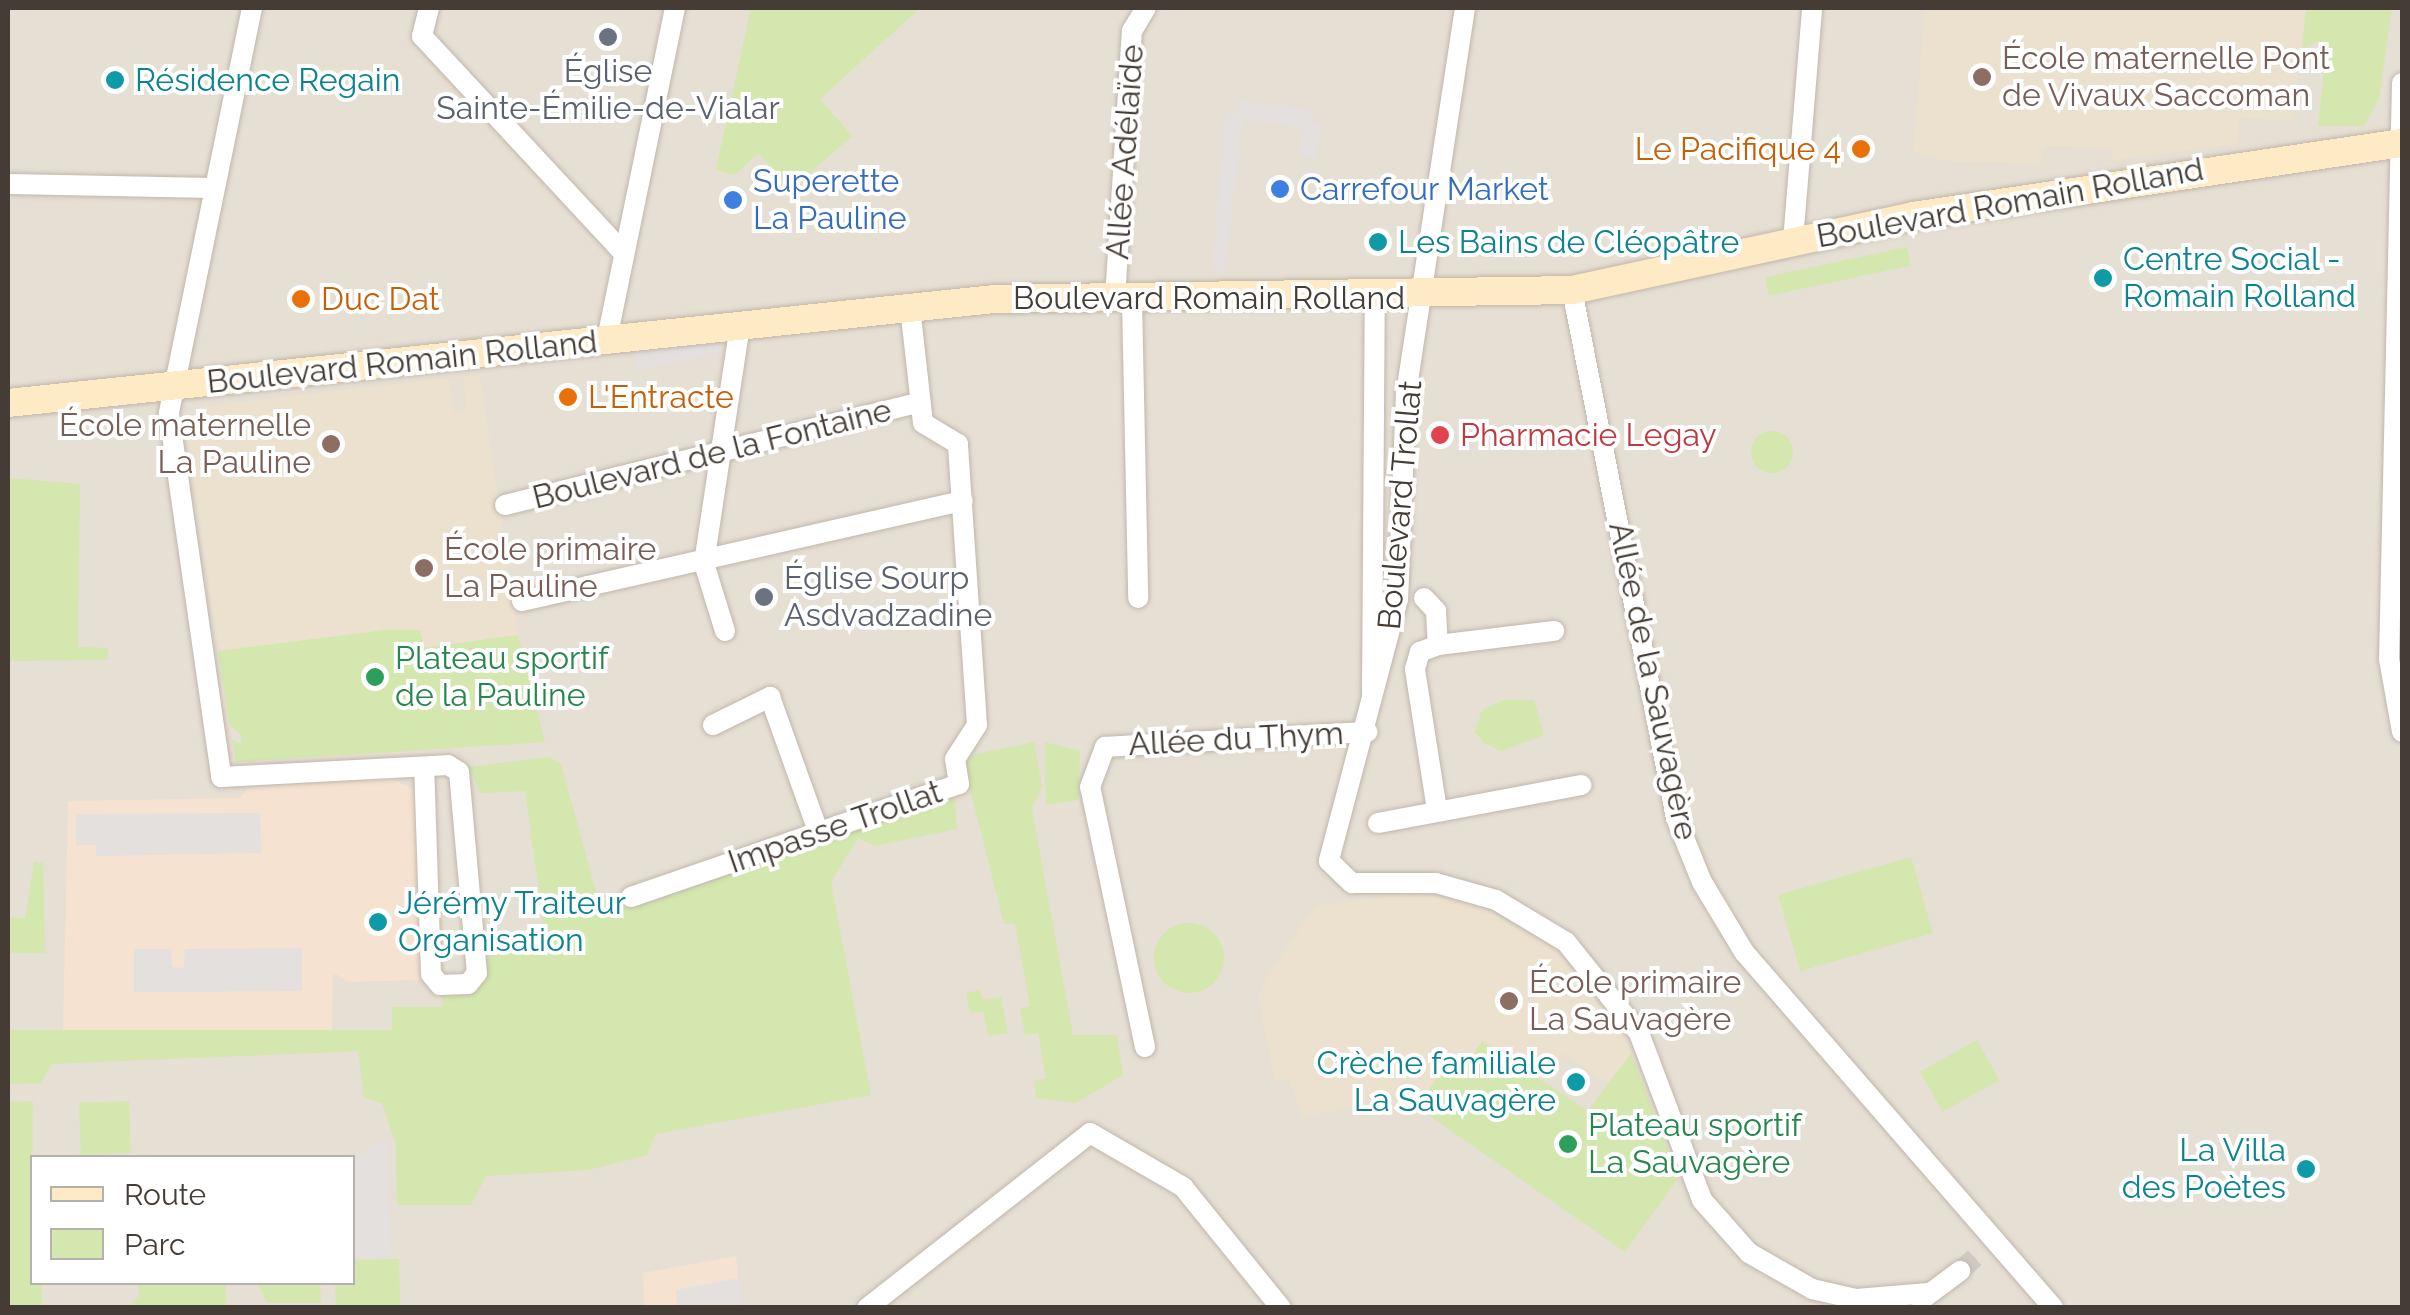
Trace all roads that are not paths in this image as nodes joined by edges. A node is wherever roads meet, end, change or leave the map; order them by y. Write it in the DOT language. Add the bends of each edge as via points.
graph roads {
  1 [pos="252,8"];
  2 [pos="429,8"];
  3 [pos="675,8"];
  4 [pos="1146,8"];
  5 [pos="1465,8"];
  6 [pos="1812,8"];
  7 [pos="2402,83"];
  8 [pos="2401,143"];
  9 [pos="8,184"];
  10 [pos="214,188"];
  11 [pos="1793,241"];
  12 [pos="624,253"];
  13 [pos="1572,290"];
  14 [pos="1375,298"];
  15 [pos="1423,298"];
  16 [pos="1124,300"];
  17 [pos="910,308"];
  18 [pos="740,326"];
  19 [pos="607,339"];
  20 [pos="170,388"];
  21 [pos="8,403"];
  22 [pos="918,404"];
  23 [pos="722,454"];
  24 [pos="963,501"];
  25 [pos="506,504"];
  26 [pos="704,563"];
  27 [pos="1400,575"];
  28 [pos="1138,598"];
  29 [pos="1424,598"];
  30 [pos="1398,599"];
  31 [pos="522,601"];
  32 [pos="1554,630"];
  33 [pos="725,632"];
  34 [pos="1438,645"];
  35 [pos="1371,722"];
  36 [pos="713,724"];
  37 [pos="2402,732"];
  38 [pos="424,767"];
  39 [pos="1581,785"];
  40 [pos="1437,810"];
  41 [pos="1378,823"];
  42 [pos="818,831"];
  43 [pos="631,897"];
  44 [pos="1145,1047"];
  45 [pos="1960,1271"];
  46 [pos="1929,1293"];
  47 [pos="1814,1298"];
  48 [pos="867,1308"];
  49 [pos="1282,1308"];
  50 [pos="1912,1308"];
  51 [pos="2053,1308"];
  1 -- 10 [label="street"];
  2 -- 12 [label="street" via="422,36"];
  3 -- 12 [label="street"];
  4 -- 16 [label="street, Allée Adélaïde" via="1132,32"];
  5 -- 15 [label="street, Boulevard Trollat"];
  6 -- 11 [label="street"];
  7 -- 8 [label="street"];
  8 -- 11 [label="main road, Boulevard Romain Rolland"];
  8 -- 37 [label="street" via="2389,658"];
  9 -- 10 [label="street"];
  10 -- 20 [label="street"];
  11 -- 13 [label="main road, Boulevard Romain Rolland"];
  12 -- 19 [label="street"];
  13 -- 15 [label="main road, Boulevard Romain Rolland"];
  13 -- 51 [label="street, Allée de la Sauvagère" via="1676,818 1702,882 1744,952 1986,1249"];
  14 -- 15 [label="main road, Boulevard Romain Rolland"];
  14 -- 16 [label="main road, Boulevard Romain Rolland"];
  14 -- 35 [label="street, Boulevard Trollat"];
  15 -- 27 [label="street, Boulevard Trollat" via="1400,464"];
  16 -- 17 [label="main road, Boulevard Romain Rolland"];
  16 -- 28 [label="street, Allée Adélaïde"];
  17 -- 18 [label="main road, Boulevard Romain Rolland"];
  17 -- 22 [label="street"];
  18 -- 19 [label="main road, Boulevard Romain Rolland"];
  18 -- 23 [label="street"];
  19 -- 20 [label="main road, Boulevard Romain Rolland"];
  20 -- 21 [label="main road, Boulevard Romain Rolland"];
  20 -- 38 [label="street" via="220,777"];
  22 -- 23 [label="street, Boulevard de la Fontaine"];
  22 -- 24 [label="street, Impasse Trollat" via="923,423 958,444"];
  23 -- 25 [label="street, Boulevard de la Fontaine"];
  23 -- 26 [label="street"];
  24 -- 26 [label="street"];
  24 -- 42 [label="street, Impasse Trollat" via="978,725 955,758 959,784"];
  26 -- 31 [label="street"];
  26 -- 33 [label="street"];
  27 -- 29 [label="street"];
  27 -- 30 [label="street, Boulevard Trollat"];
  29 -- 30 [label="street"];
  29 -- 34 [label="street" via="1436,611"];
  30 -- 35 [label="street, Boulevard Trollat"];
  32 -- 34 [label="street"];
  34 -- 40 [label="street" via="1420,652 1416,669"];
  35 -- 44 [label="street, Allée du Thym" via="1105,747 1090,787"];
  35 -- 47 [label="street, Boulevard Trollat" via="1333,842 1336,872 1352,883 1436,883 1496,900 1566,942 1639,1033 1714,1218 1748,1253"];
  36 -- 42 [label="street" via="770,697"];
  38 -- 38 [label="street" via="448,765 466,785 476,973 468,984 440,985 431,974"];
  39 -- 40 [label="street"];
  40 -- 41 [label="street"];
  42 -- 43 [label="street, Impasse Trollat"];
  45 -- 46 [label="street"];
  46 -- 47 [label="street, Boulevard Trollat"];
  46 -- 50 [label="street"];
  48 -- 49 [label="street" via="1090,1132 1183,1187"];
}
